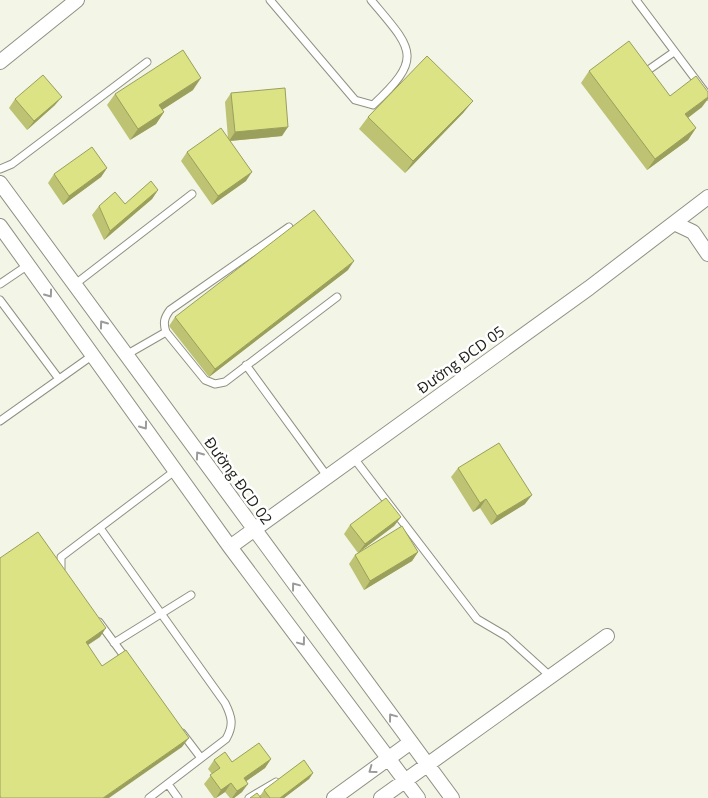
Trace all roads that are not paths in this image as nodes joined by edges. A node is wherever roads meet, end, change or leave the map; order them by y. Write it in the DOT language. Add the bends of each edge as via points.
graph roads {
  1 [pos="78,0"];
  2 [pos="270,0"];
  3 [pos="371,0"];
  4 [pos="636,0"];
  5 [pos="674,52"];
  6 [pos="0,62"];
  7 [pos="147,62"];
  8 [pos="635,79"];
  9 [pos="708,96"];
  10 [pos="0,169"];
  11 [pos="0,183"];
  12 [pos="192,194"];
  13 [pos="708,197"];
  14 [pos="674,223"];
  15 [pos="0,226"];
  16 [pos="289,227"];
  17 [pos="708,254"];
  18 [pos="28,266"];
  19 [pos="0,284"];
  20 [pos="74,285"];
  21 [pos="337,297"];
  22 [pos="0,300"];
  23 [pos="166,332"];
  24 [pos="93,355"];
  25 [pos="126,355"];
  26 [pos="246,365"];
  27 [pos="59,379"];
  28 [pos="0,421"];
  29 [pos="353,457"];
  30 [pos="176,470"];
  31 [pos="327,476"];
  32 [pos="100,528"];
  33 [pos="253,529"];
  34 [pos="230,546"];
  35 [pos="65,575"];
  36 [pos="191,595"];
  37 [pos="92,613"];
  38 [pos="161,614"];
  39 [pos="607,636"];
  40 [pos="114,643"];
  41 [pos="132,666"];
  42 [pos="550,676"];
  43 [pos="178,728"];
  44 [pos="410,742"];
  45 [pos="201,758"];
  46 [pos="388,758"];
  47 [pos="427,764"];
  48 [pos="405,781"];
  49 [pos="276,782"];
  50 [pos="168,784"];
  51 [pos="149,798"];
  52 [pos="178,798"];
  53 [pos="249,798"];
  54 [pos="334,798"];
  55 [pos="381,798"];
  56 [pos="418,798"];
  57 [pos="452,798"];
  1 -- 6 [label="street"];
  2 -- 3 [label="lane" via="355,100 373,105 397,83 407,62 407,48 402,36"];
  4 -- 5 [label="lane"];
  5 -- 8 [label="lane"];
  5 -- 9 [label="lane"];
  7 -- 10 [label="lane" via="12,164"];
  11 -- 20 [label="street, Đường ĐCD 02"];
  12 -- 20 [label="lane"];
  13 -- 14 [label="street, Đường ĐCD 05"];
  14 -- 17 [label="street" via="693,232"];
  14 -- 29 [label="street, Đường ĐCD 05"];
  15 -- 18 [label="street"];
  16 -- 23 [label="lane" via="170,310 163,324"];
  18 -- 19 [label="lane"];
  18 -- 24 [label="street, one-way"];
  25 -- 20 [label="street, Đường ĐCD 02, one-way"];
  21 -- 26 [label="lane"];
  22 -- 27 [label="lane"];
  23 -- 25 [label="lane"];
  23 -- 26 [label="lane" via="205,380 215,384 225,382"];
  24 -- 27 [label="lane"];
  24 -- 30 [label="street, one-way"];
  33 -- 25 [label="street, Đường ĐCD 02, one-way"];
  26 -- 31 [label="lane"];
  27 -- 28 [label="lane"];
  29 -- 31 [label="street, Đường ĐCD 05"];
  29 -- 42 [label="lane" via="477,619 506,636"];
  30 -- 32 [label="lane"];
  30 -- 34 [label="street"];
  31 -- 33 [label="street, Đường ĐCD 05"];
  32 -- 35 [label="lane" via="61,557 60,567"];
  32 -- 38 [label="lane"];
  33 -- 34 [label="street, Đường ĐCD 05"];
  44 -- 33 [label="street, Đường ĐCD 02, one-way"];
  34 -- 46 [label="street, one-way"];
  36 -- 38 [label="lane"];
  37 -- 40 [label="lane"];
  38 -- 40 [label="lane"];
  38 -- 45 [label="lane" via="232,716 232,729 226,739"];
  39 -- 42 [label="street"];
  40 -- 41 [label="lane"];
  42 -- 47 [label="street"];
  43 -- 45 [label="lane"];
  44 -- 46 [label="street"];
  44 -- 47 [label="street, Đường ĐCD 02"];
  45 -- 50 [label="lane"];
  46 -- 48 [label="street"];
  46 -- 54 [label="street, one-way"];
  47 -- 48 [label="street"];
  47 -- 57 [label="street, Đường ĐCD 02"];
  48 -- 55 [label="street"];
  48 -- 56 [label="street"];
  49 -- 53 [label="lane"];
  50 -- 51 [label="lane"];
  50 -- 52 [label="lane"];
}
